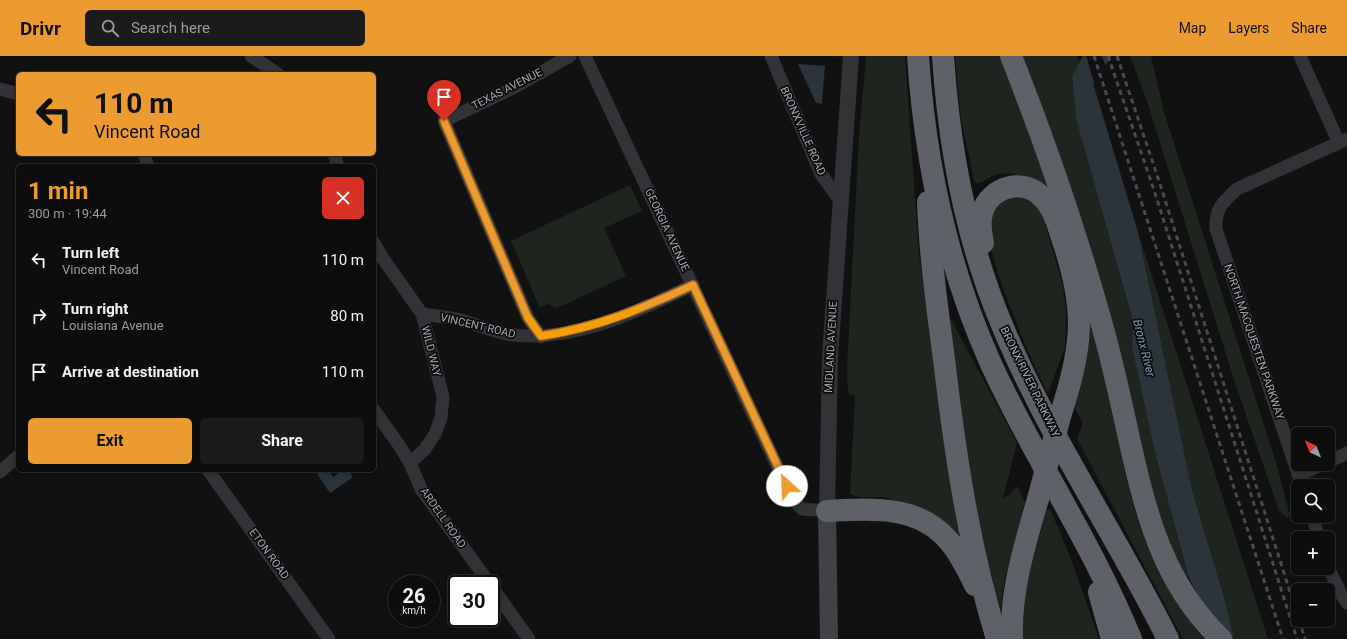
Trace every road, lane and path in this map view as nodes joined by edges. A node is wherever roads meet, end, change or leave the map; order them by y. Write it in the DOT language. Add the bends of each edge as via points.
graph roads {
  1 [pos="251,56"];
  2 [pos="570,56"];
  3 [pos="585,56"];
  4 [pos="771,56"];
  5 [pos="851,56"];
  6 [pos="918,56"];
  7 [pos="943,56"];
  8 [pos="1011,56"];
  9 [pos="1300,56"];
  10 [pos="275,72"];
  11 [pos="0,89"];
  12 [pos="16,93"];
  13 [pos="924,127"];
  14 [pos="1343,141"];
  15 [pos="841,202"];
  16 [pos="376,246"];
  17 [pos="693,285"];
  18 [pos="992,300"];
  19 [pos="422,314"];
  20 [pos="541,336"];
  21 [pos="376,413"];
  22 [pos="1347,454"];
  23 [pos="16,458"];
  24 [pos="1335,459"];
  25 [pos="410,463"];
  26 [pos="1313,471"];
  27 [pos="0,472"];
  28 [pos="209,472"];
  29 [pos="1300,479"];
  30 [pos="1301,479"];
  31 [pos="827,511"];
  32 [pos="1084,537"];
  33 [pos="483,575"];
  34 [pos="1332,575"];
  35 [pos="500,599"];
  36 [pos="1347,603"];
  37 [pos="987,606"];
  38 [pos="329,639"];
  39 [pos="529,639"];
  40 [pos="829,639"];
  41 [pos="997,639"];
  42 [pos="1012,639"];
  43 [pos="1112,639"];
  44 [pos="1131,639"];
  45 [pos="1168,639"];
  46 [pos="1221,639"];
  1 -- 10 [label="street"];
  2 -- 20 [label="street, TEXAS AVENUE" via="511,89 444,121 528,318"];
  3 -- 17 [label="street, GEORGIA AVENUE"];
  4 -- 15 [label="street, BRONXVILLE ROAD" via="821,174"];
  5 -- 15 [label="street, MIDLAND AVENUE"];
  6 -- 13 [label="highway"];
  7 -- 18 [label="highway, BRONX RIVER PARKWAY" via="958,179"];
  8 -- 46 [label="highway" via="1047,150 1088,276 1111,360 1144,505 1160,551 1177,585 1209,628"];
  9 -- 14 [label="street"];
  11 -- 12 [label="street"];
  13 -- 32 [label="highway" via="942,221 964,294 981,339 1015,412"];
  13 -- 37 [label="highway" via="930,242 949,397 969,519"];
  14 -- 29 [label="street, NORTH MACQUESTEN PARKWAY" via="1237,189 1225,200 1216,217 1216,229"];
  15 -- 31 [label="street, MIDLAND AVENUE" via="830,357"];
  16 -- 19 [label="street, WILD WAY"];
  17 -- 20 [label="street, VINCENT ROAD" via="614,319 576,330"];
  17 -- 31 [label="street, GEORGIA AVENUE" via="795,503 805,510"];
  18 -- 42 [label="highway, bridge" via="981,233 982,214 987,203 1000,191 1017,186 1028,188 1043,198 1054,214 1067,252 1077,290 1079,340 1076,361 1016,586"];
  18 -- 45 [label="highway, BRONX RIVER PARKWAY" via="1010,346 1032,391"];
  19 -- 20 [label="street, VINCENT ROAD" via="460,320 512,335"];
  19 -- 25 [label="street, WILD WAY" via="443,397 441,418 434,434 425,449"];
  21 -- 25 [label="street, ARDELL ROAD"];
  22 -- 24 [label="street"];
  23 -- 27 [label="street"];
  25 -- 33 [label="street, ARDELL ROAD" via="421,489"];
  26 -- 30 [label="street"];
  28 -- 38 [label="street, ETON ROAD"];
  31 -- 37 [label="highway" via="892,510 925,521 940,532 956,550"];
  31 -- 40 [label="main road, MIDLAND AVENUE"];
  32 -- 43 [label="highway"];
  32 -- 44 [label="highway"];
  34 -- 36 [label="street"];
  35 -- 39 [label="street, ARDELL ROAD"];
  37 -- 41 [label="highway"];
}
